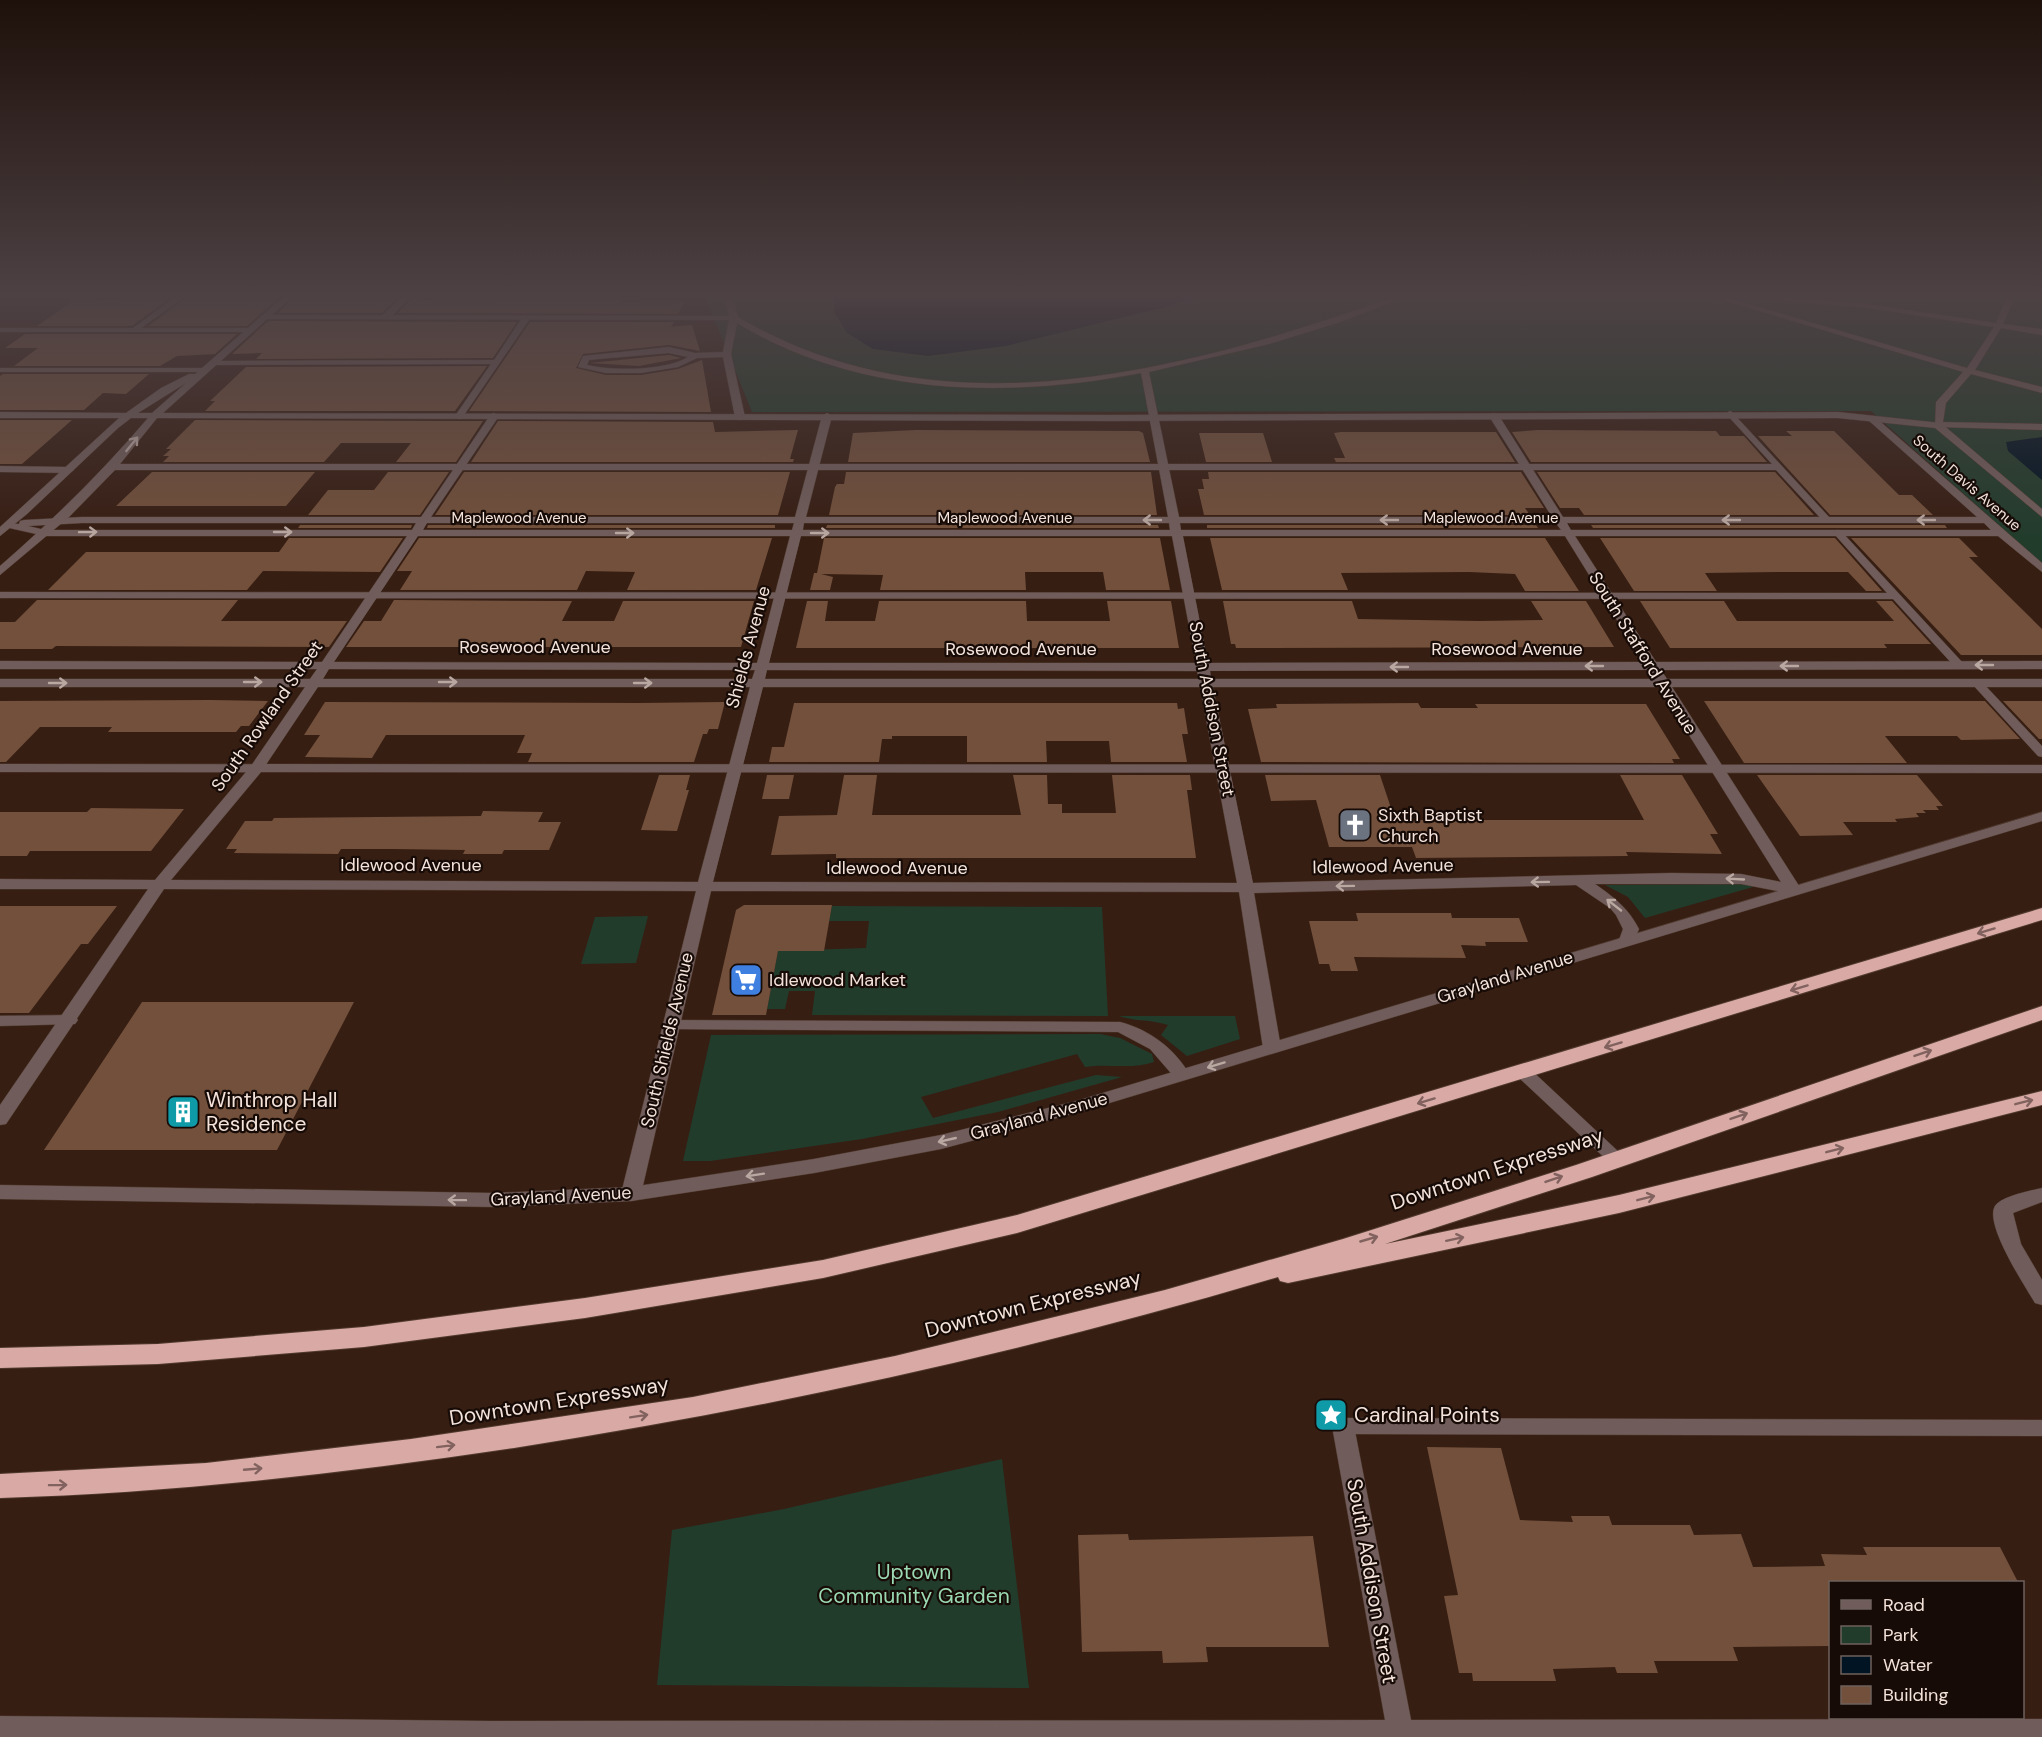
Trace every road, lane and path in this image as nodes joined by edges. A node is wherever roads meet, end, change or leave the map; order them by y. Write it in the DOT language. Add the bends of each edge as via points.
graph roads {
  1 [pos="191,375"];
  2 [pos="200,375"];
  3 [pos="486,375"];
  4 [pos="731,375"];
  5 [pos="885,375"];
  6 [pos="1114,375"];
  7 [pos="1146,375"];
  8 [pos="1965,375"];
  9 [pos="1987,375"];
  10 [pos="2042,390"];
  11 [pos="127,414"];
  12 [pos="156,414"];
  13 [pos="1731,414"];
  14 [pos="0,415"];
  15 [pos="459,416"];
  16 [pos="494,416"];
  17 [pos="828,416"];
  18 [pos="1494,416"];
  19 [pos="740,417"];
  20 [pos="1155,418"];
  21 [pos="1872,419"];
  22 [pos="1938,425"];
  23 [pos="2042,427"];
  24 [pos="1776,466"];
  25 [pos="112,467"];
  26 [pos="460,467"];
  27 [pos="814,467"];
  28 [pos="1165,467"];
  29 [pos="1526,467"];
  30 [pos="0,470"];
  31 [pos="69,470"];
  32 [pos="2042,514"];
  33 [pos="59,520"];
  34 [pos="424,520"];
  35 [pos="1560,520"];
  36 [pos="1827,520"];
  37 [pos="1985,520"];
  38 [pos="799,526"];
  39 [pos="1176,526"];
  40 [pos="3,527"];
  41 [pos="45,532"];
  42 [pos="415,533"];
  43 [pos="1568,533"];
  44 [pos="1838,533"];
  45 [pos="2001,533"];
  46 [pos="2042,570"];
  47 [pos="0,572"];
  48 [pos="0,595"];
  49 [pos="373,595"];
  50 [pos="781,595"];
  51 [pos="1190,596"];
  52 [pos="1608,596"];
  53 [pos="1896,596"];
  54 [pos="327,664"];
  55 [pos="0,665"];
  56 [pos="1959,665"];
  57 [pos="2042,665"];
  58 [pos="762,666"];
  59 [pos="1652,666"];
  60 [pos="1204,668"];
  61 [pos="1206,681"];
  62 [pos="1662,681"];
  63 [pos="315,682"];
  64 [pos="0,683"];
  65 [pos="758,683"];
  66 [pos="1977,683"];
  67 [pos="2042,683"];
  68 [pos="2042,753"];
  69 [pos="0,768"];
  70 [pos="256,769"];
  71 [pos="735,769"];
  72 [pos="1223,769"];
  73 [pos="1717,769"];
  74 [pos="2042,769"];
  75 [pos="2042,816"];
  76 [pos="1580,881"];
  77 [pos="160,883"];
  78 [pos="0,884"];
  79 [pos="704,887"];
  80 [pos="1246,888"];
  81 [pos="1793,889"];
  82 [pos="2042,914"];
  83 [pos="1627,940"];
  84 [pos="2042,1013"];
  85 [pos="70,1020"];
  86 [pos="0,1021"];
  87 [pos="670,1024"];
  88 [pos="1272,1048"];
  89 [pos="1523,1072"];
  90 [pos="1182,1076"];
  91 [pos="2042,1098"];
  92 [pos="0,1119"];
  93 [pos="1615,1158"];
  94 [pos="0,1192"];
  95 [pos="631,1194"];
  96 [pos="2042,1196"];
  97 [pos="2042,1297"];
  98 [pos="1151,1303"];
  99 [pos="0,1358"];
  100 [pos="1343,1426"];
  101 [pos="2042,1428"];
  102 [pos="0,1486"];
  103 [pos="0,1729"];
  104 [pos="2042,1732"];
  105 [pos="1400,1735"];
  106 [pos="490,1736"];
  1 -- 11 [label="street"];
  2 -- 12 [label="street"];
  3 -- 15 [label="lane"];
  4 -- 19 [label="street"];
  5 -- 6 [label="street" via="916,381 1005,386"];
  7 -- 20 [label="street, South Addison Street"];
  8 -- 22 [label="street" via="1941,402"];
  9 -- 10 [label="street"];
  11 -- 12 [label="street"];
  11 -- 14 [label="street"];
  11 -- 31 [label="street"];
  12 -- 15 [label="street"];
  25 -- 12 [label="street, one-way"];
  13 -- 18 [label="street"];
  13 -- 21 [label="street"];
  13 -- 24 [label="lane"];
  15 -- 16 [label="street"];
  16 -- 19 [label="street"];
  16 -- 26 [label="street, South Rowland Street"];
  17 -- 19 [label="street"];
  17 -- 20 [label="street"];
  17 -- 27 [label="street, Shields Avenue"];
  18 -- 20 [label="street"];
  18 -- 29 [label="street, South Stafford Avenue"];
  20 -- 28 [label="street, South Addison Street"];
  21 -- 22 [label="street"];
  21 -- 37 [label="street, South Davis Avenue"];
  22 -- 23 [label="street"];
  22 -- 32 [label="street"];
  24 -- 29 [label="lane"];
  24 -- 36 [label="lane"];
  25 -- 26 [label="lane"];
  25 -- 33 [label="street"];
  26 -- 27 [label="lane"];
  26 -- 34 [label="street, South Rowland Street"];
  27 -- 28 [label="lane"];
  27 -- 38 [label="street, Shields Avenue"];
  28 -- 29 [label="lane"];
  28 -- 39 [label="street, South Addison Street"];
  29 -- 35 [label="street, South Stafford Avenue"];
  30 -- 31 [label="lane"];
  31 -- 40 [label="street"];
  33 -- 34 [label="street, Maplewood Avenue"];
  33 -- 40 [label="street, Maplewood Avenue"];
  33 -- 41 [label="street"];
  34 -- 38 [label="street, Maplewood Avenue"];
  34 -- 42 [label="street, South Rowland Street"];
  36 -- 35 [label="street, Maplewood Avenue, one-way"];
  35 -- 39 [label="street, Maplewood Avenue, one-way"];
  35 -- 43 [label="street, South Stafford Avenue"];
  37 -- 36 [label="street, Maplewood Avenue, one-way"];
  37 -- 45 [label="street, South Davis Avenue"];
  38 -- 39 [label="street, Maplewood Avenue"];
  42 -- 38 [label="street, Maplewood Avenue, one-way"];
  38 -- 50 [label="street, Shields Avenue"];
  39 -- 43 [label="street, Maplewood Avenue"];
  39 -- 51 [label="street, South Addison Street"];
  40 -- 41 [label="street, Maplewood Avenue"];
  41 -- 42 [label="street, Maplewood Avenue, one-way"];
  41 -- 47 [label="street"];
  42 -- 49 [label="street, South Rowland Street"];
  43 -- 44 [label="street, Maplewood Avenue"];
  43 -- 52 [label="street, South Stafford Avenue"];
  44 -- 45 [label="street, Maplewood Avenue"];
  44 -- 53 [label="lane"];
  45 -- 46 [label="street, South Davis Avenue"];
  48 -- 49 [label="lane"];
  49 -- 50 [label="lane"];
  49 -- 54 [label="street, South Rowland Street"];
  50 -- 51 [label="lane"];
  50 -- 58 [label="street, Shields Avenue"];
  51 -- 52 [label="lane"];
  51 -- 60 [label="street, South Addison Street"];
  52 -- 53 [label="lane"];
  52 -- 59 [label="street, South Stafford Avenue"];
  53 -- 56 [label="lane"];
  54 -- 55 [label="street, Rosewood Avenue"];
  54 -- 58 [label="street, Rosewood Avenue"];
  54 -- 63 [label="street, South Rowland Street"];
  57 -- 56 [label="street, Rosewood Avenue, one-way"];
  56 -- 59 [label="street, Rosewood Avenue, one-way"];
  58 -- 60 [label="street, Rosewood Avenue"];
  58 -- 65 [label="street, Shields Avenue"];
  59 -- 60 [label="street, Rosewood Avenue, one-way"];
  59 -- 62 [label="street, South Stafford Avenue"];
  60 -- 61 [label="street, South Addison Street"];
  61 -- 62 [label="street, Rosewood Avenue"];
  61 -- 65 [label="street, Rosewood Avenue"];
  61 -- 72 [label="street, South Addison Street"];
  62 -- 66 [label="street, Rosewood Avenue"];
  62 -- 73 [label="street, South Stafford Avenue"];
  64 -- 63 [label="street, Rosewood Avenue, one-way"];
  63 -- 65 [label="street, Rosewood Avenue, one-way"];
  63 -- 70 [label="street, South Rowland Street"];
  65 -- 71 [label="street, Shields Avenue"];
  66 -- 67 [label="street, Rosewood Avenue"];
  66 -- 68 [label="lane"];
  69 -- 70 [label="lane"];
  70 -- 71 [label="lane"];
  70 -- 77 [label="street, South Rowland Street"];
  71 -- 72 [label="lane"];
  71 -- 79 [label="street, Shields Avenue"];
  72 -- 73 [label="lane"];
  72 -- 80 [label="street, South Addison Street"];
  73 -- 74 [label="lane"];
  73 -- 81 [label="street, South Stafford Avenue"];
  75 -- 81 [label="street, Grayland Avenue"];
  76 -- 80 [label="street, Idlewood Avenue, one-way"];
  81 -- 76 [label="street, Idlewood Avenue, one-way" via="1741,879"];
  83 -- 76 [label="street, one-way" via="1630,929 1623,913"];
  77 -- 78 [label="street, Idlewood Avenue"];
  77 -- 79 [label="street, Idlewood Avenue"];
  77 -- 85 [label="street, South Rowland Street"];
  79 -- 80 [label="street, Idlewood Avenue"];
  79 -- 87 [label="street, South Shields Avenue"];
  80 -- 88 [label="street, South Addison Street"];
  81 -- 83 [label="street, Grayland Avenue"];
  82 -- 89 [label="highway, one-way"];
  83 -- 88 [label="street, Grayland Avenue"];
  93 -- 84 [label="highway, Downtown Expressway, one-way"];
  85 -- 86 [label="lane"];
  85 -- 92 [label="street, South Rowland Street"];
  87 -- 90 [label="lane" via="1120,1027 1149,1038"];
  87 -- 95 [label="street, South Shields Avenue"];
  88 -- 90 [label="street, Grayland Avenue, one-way"];
  89 -- 93 [label="lane"];
  89 -- 99 [label="highway, one-way" via="1017,1224 823,1269 585,1308 364,1337 158,1354"];
  90 -- 95 [label="street, Grayland Avenue, one-way" via="941,1142"];
  98 -- 91 [label="highway, one-way" via="1619,1204"];
  98 -- 93 [label="highway, Downtown Expressway, one-way" via="1430,1221"];
  95 -- 94 [label="street, Grayland Avenue, one-way" via="494,1200"];
  96 -- 97 [label="street" via="2003,1209 2010,1244"];
  102 -- 98 [label="highway, Downtown Expressway, one-way" via="79,1485 289,1466 562,1428 723,1402 953,1353"];
  100 -- 101 [label="lane"];
  100 -- 105 [label="street, South Addison Street"];
  103 -- 106 [label="street"];
  104 -- 105 [label="street"];
  105 -- 106 [label="street"];
}
